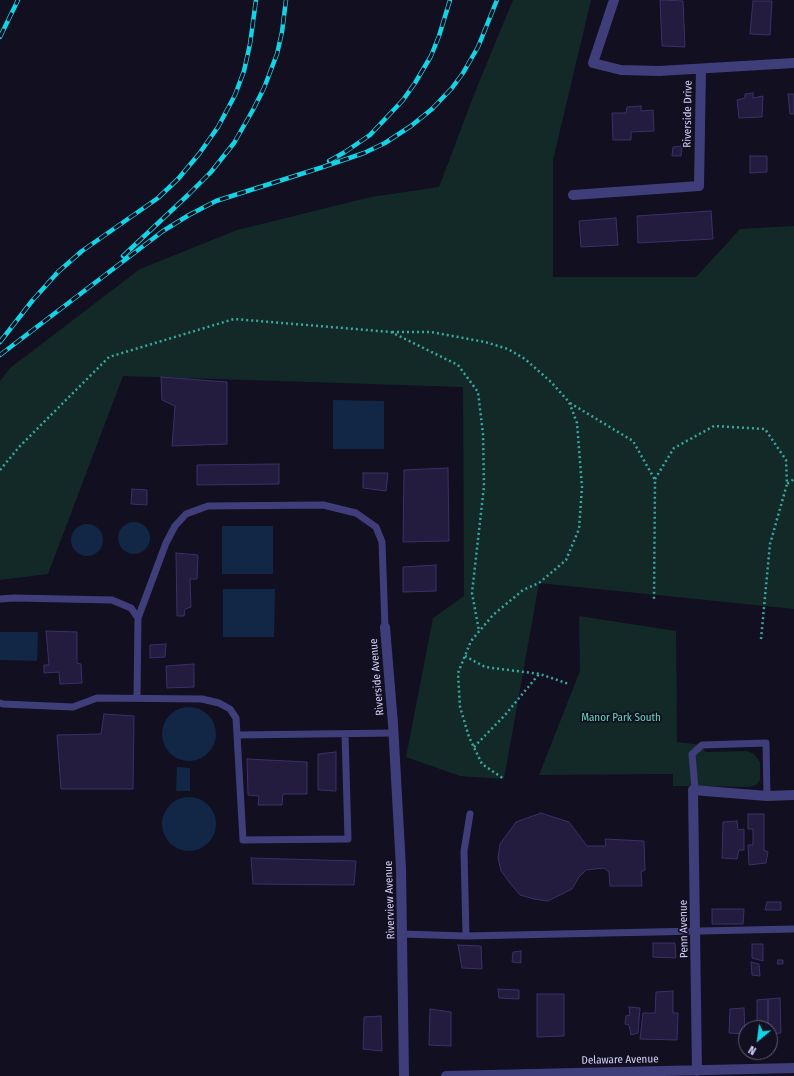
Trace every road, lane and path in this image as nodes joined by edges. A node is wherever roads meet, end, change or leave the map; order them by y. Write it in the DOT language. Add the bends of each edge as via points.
graph roads {
  1 [pos="614,0"];
  2 [pos="794,63"];
  3 [pos="701,69"];
  4 [pos="573,195"];
  5 [pos="391,332"];
  6 [pos="569,402"];
  7 [pos="0,470"];
  8 [pos="794,479"];
  9 [pos="655,480"];
  10 [pos="787,484"];
  11 [pos="0,599"];
  12 [pos="654,601"];
  13 [pos="138,618"];
  14 [pos="385,627"];
  15 [pos="479,631"];
  16 [pos="761,639"];
  17 [pos="465,656"];
  18 [pos="540,674"];
  19 [pos="569,684"];
  20 [pos="137,698"];
  21 [pos="0,703"];
  22 [pos="394,729"];
  23 [pos="345,734"];
  24 [pos="237,735"];
  25 [pos="474,748"];
  26 [pos="504,779"];
  27 [pos="695,789"];
  28 [pos="794,794"];
  29 [pos="767,796"];
  30 [pos="470,814"];
  31 [pos="794,929"];
  32 [pos="696,930"];
  33 [pos="403,934"];
  34 [pos="466,936"];
  35 [pos="794,1068"];
  36 [pos="697,1071"];
  37 [pos="551,1075"];
  38 [pos="404,1076"];
  39 [pos="446,1076"];
  1 -- 3 [label="street, Riverside Drive" via="592,63 635,71"];
  2 -- 3 [label="street"];
  3 -- 4 [label="street, Riverside Drive" via="699,186"];
  5 -- 6 [label="path" via="431,332 508,349 524,359"];
  5 -- 7 [label="path" via="234,319 109,357 20,446"];
  5 -- 15 [label="path" via="458,365 478,392 484,486 472,593"];
  6 -- 9 [label="path" via="633,441"];
  6 -- 15 [label="path" via="577,423 580,449 582,487 579,529 566,560 539,583 523,590 493,615"];
  8 -- 10 [label="path"];
  9 -- 10 [label="path" via="674,448 714,426 765,430 786,460"];
  9 -- 12 [label="path"];
  10 -- 16 [label="path" via="770,544"];
  11 -- 13 [label="lane" via="112,600 131,608"];
  13 -- 14 [label="lane" via="166,543 175,526 186,514 208,506 323,505 356,513 376,527 382,542"];
  13 -- 20 [label="lane"];
  14 -- 22 [label="street, Riverside Avenue"];
  15 -- 17 [label="path" via="471,641"];
  17 -- 18 [label="path" via="485,667"];
  17 -- 25 [label="path" via="458,673 460,707"];
  18 -- 19 [label="path"];
  18 -- 25 [label="path"];
  20 -- 21 [label="lane" via="97,698 73,707"];
  20 -- 24 [label="lane" via="202,699 219,703 230,709 236,718"];
  22 -- 23 [label="lane"];
  22 -- 33 [label="street, Riverview Avenue"];
  23 -- 24 [label="lane"];
  23 -- 24 [label="lane" via="348,839 243,840"];
  25 -- 26 [label="path" via="482,764"];
  27 -- 29 [label="street"];
  27 -- 29 [label="lane" via="692,754 702,745 766,743"];
  27 -- 32 [label="street, Penn Avenue" via="693,790"];
  28 -- 29 [label="street"];
  30 -- 34 [label="lane" via="464,851"];
  31 -- 32 [label="lane"];
  32 -- 34 [label="lane"];
  32 -- 36 [label="street, Penn Avenue"];
  33 -- 34 [label="lane"];
  33 -- 38 [label="street, Riverview Avenue"];
  35 -- 36 [label="street, Delaware Avenue"];
  36 -- 37 [label="street, Delaware Avenue"];
  37 -- 39 [label="street, Delaware Avenue"];
}
